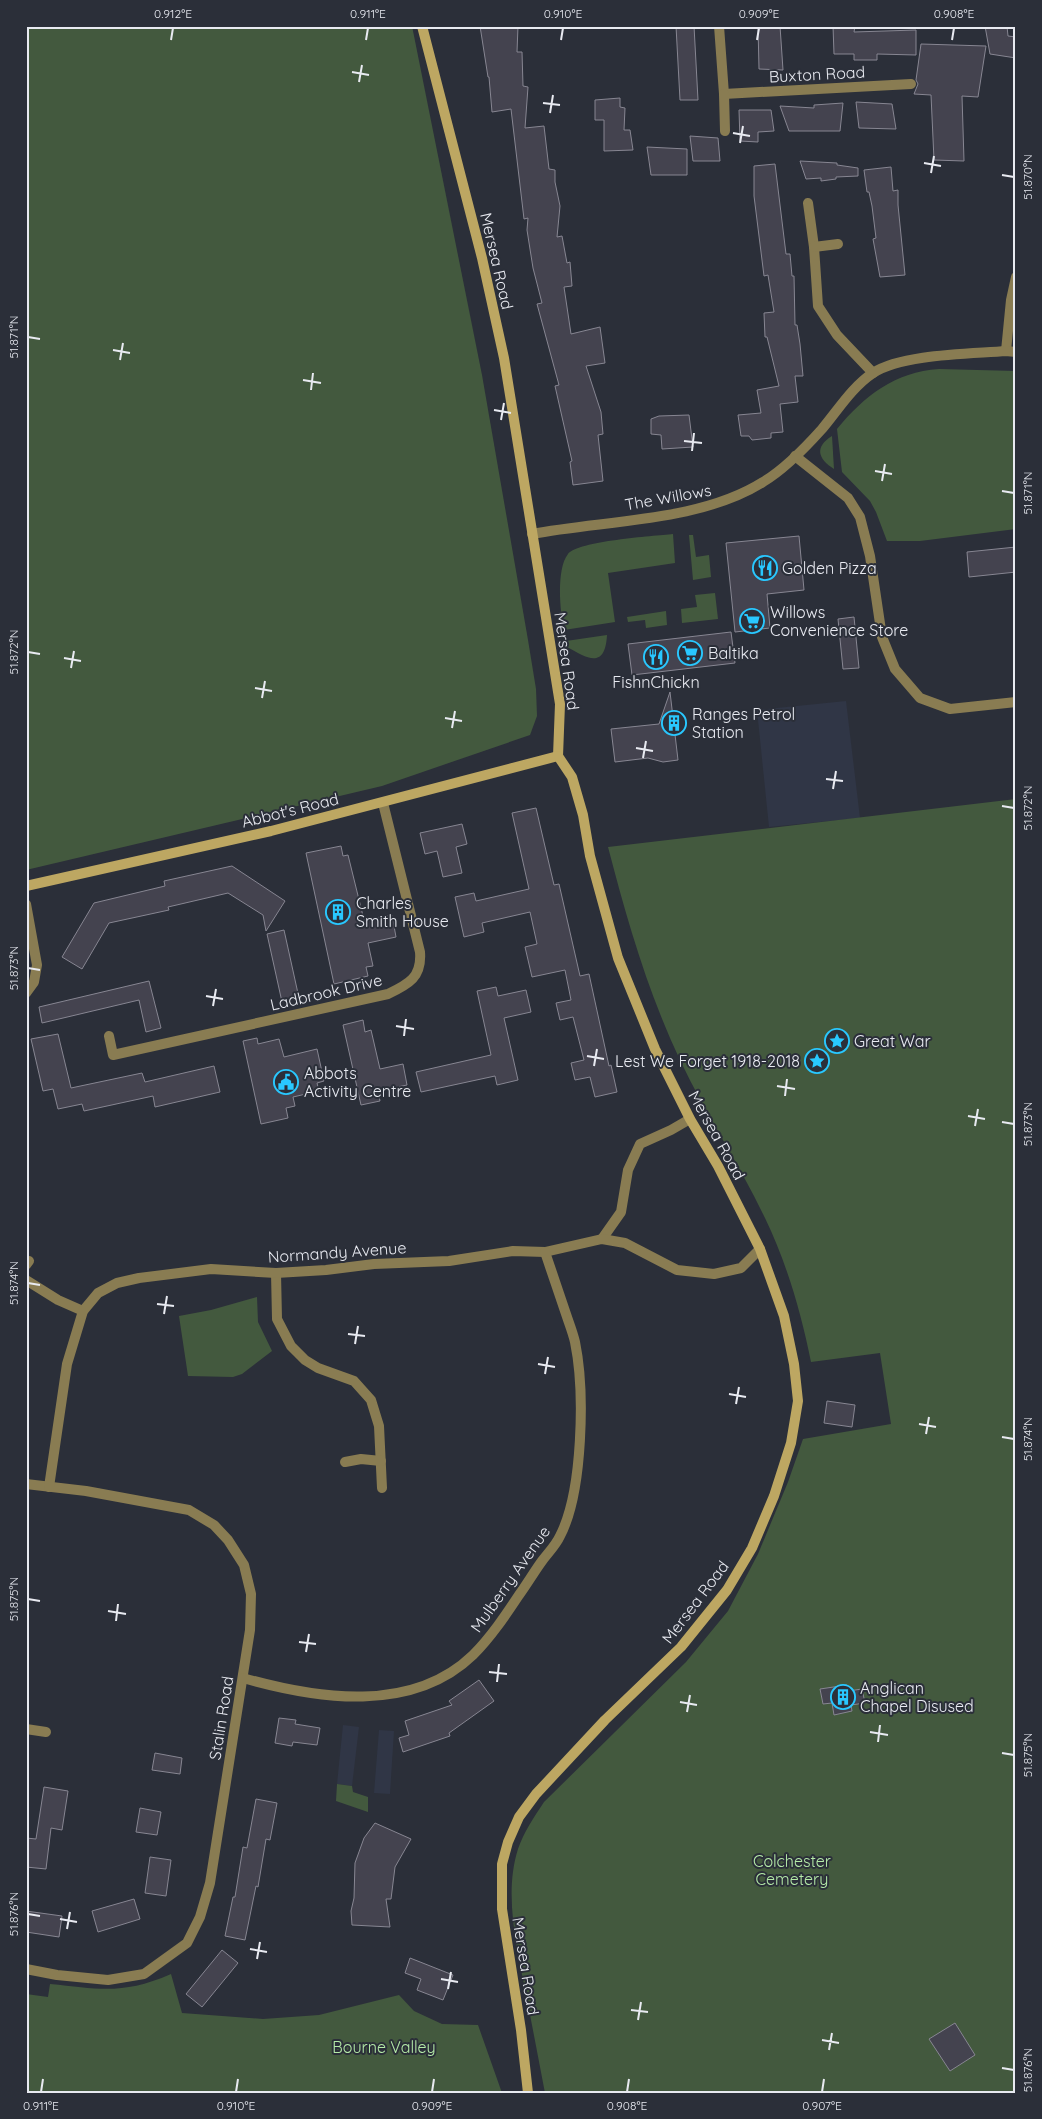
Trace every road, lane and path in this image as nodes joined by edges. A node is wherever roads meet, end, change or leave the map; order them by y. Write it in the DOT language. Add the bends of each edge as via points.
graph roads {
  1 [pos="422,26"];
  2 [pos="719,26"];
  3 [pos="911,84"];
  4 [pos="724,94"];
  5 [pos="725,131"];
  6 [pos="808,203"];
  7 [pos="838,244"];
  8 [pos="814,247"];
  9 [pos="1016,277"];
  10 [pos="1011,352"];
  11 [pos="873,373"];
  12 [pos="795,456"];
  13 [pos="532,534"];
  14 [pos="1016,702"];
  15 [pos="558,756"];
  16 [pos="384,803"];
  17 [pos="26,886"];
  18 [pos="26,904"];
  19 [pos="26,992"];
  20 [pos="110,1036"];
  21 [pos="690,1118"];
  22 [pos="602,1239"];
  23 [pos="760,1249"];
  24 [pos="545,1252"];
  25 [pos="276,1273"];
  26 [pos="26,1280"];
  27 [pos="83,1311"];
  28 [pos="381,1461"];
  29 [pos="345,1462"];
  30 [pos="26,1484"];
  31 [pos="48,1487"];
  32 [pos="382,1488"];
  33 [pos="243,1678"];
  34 [pos="26,1729"];
  35 [pos="46,1732"];
  36 [pos="26,1969"];
  37 [pos="528,2093"];
  1 -- 13 [label="main road, Mersea Road" via="482,258 504,358"];
  2 -- 4 [label="street"];
  3 -- 4 [label="street, Buxton Road"];
  4 -- 5 [label="street"];
  6 -- 8 [label="street"];
  7 -- 8 [label="street"];
  8 -- 11 [label="street" via="818,306 837,336"];
  9 -- 10 [label="street" via="1011,300"];
  10 -- 11 [label="street, The Willows" via="923,358 892,364"];
  11 -- 12 [label="street, The Willows" via="840,404 822,429"];
  12 -- 13 [label="street, The Willows" via="764,482 724,502 678,513"];
  12 -- 14 [label="street" via="848,498 860,517 870,556 882,637 895,669 920,698 950,709"];
  13 -- 15 [label="main road, Mersea Road" via="560,704"];
  15 -- 16 [label="main road, Abbot's Road"];
  15 -- 21 [label="main road, Mersea Road" via="572,777 618,958 655,1049"];
  16 -- 17 [label="main road, Abbot's Road"];
  16 -- 20 [label="street, Ladbrook Drive" via="420,952 421,964 412,980 388,994 114,1055"];
  18 -- 19 [label="street" via="37,965 34,982"];
  21 -- 22 [label="street" via="640,1144 628,1170 621,1212"];
  21 -- 23 [label="main road, Mersea Road"];
  22 -- 23 [label="street, Normandy Avenue" via="625,1243 677,1270 714,1274 741,1268"];
  22 -- 24 [label="street, Normandy Avenue"];
  23 -- 37 [label="main road, Mersea Road" via="784,1316 798,1401 791,1443 774,1496 752,1548 727,1590 681,1647 555,1773 519,1818 508,1842 502,1864 502,1909"];
  24 -- 25 [label="street, Normandy Avenue" via="512,1251 449,1261"];
  24 -- 33 [label="street, Mulberry Avenue" via="575,1342 580,1390 577,1481 560,1537 496,1628 460,1665 436,1681 403,1693 370,1697 321,1694"];
  25 -- 27 [label="street, Normandy Avenue" via="211,1269 138,1278 117,1283 98,1293"];
  25 -- 28 [label="street" via="277,1320 291,1346 318,1368 354,1381 371,1400 379,1426"];
  26 -- 27 [label="street"];
  27 -- 31 [label="street, Normandy Avenue" via="67,1364"];
  28 -- 29 [label="street" via="361,1459"];
  28 -- 32 [label="street"];
  30 -- 31 [label="street, Stalin Road"];
  31 -- 33 [label="street, Stalin Road" via="189,1510 214,1525 244,1565 251,1594"];
  33 -- 36 [label="street, Stalin Road" via="210,1883 200,1917 187,1943 144,1974 108,1980"];
  34 -- 35 [label="street"];
}
